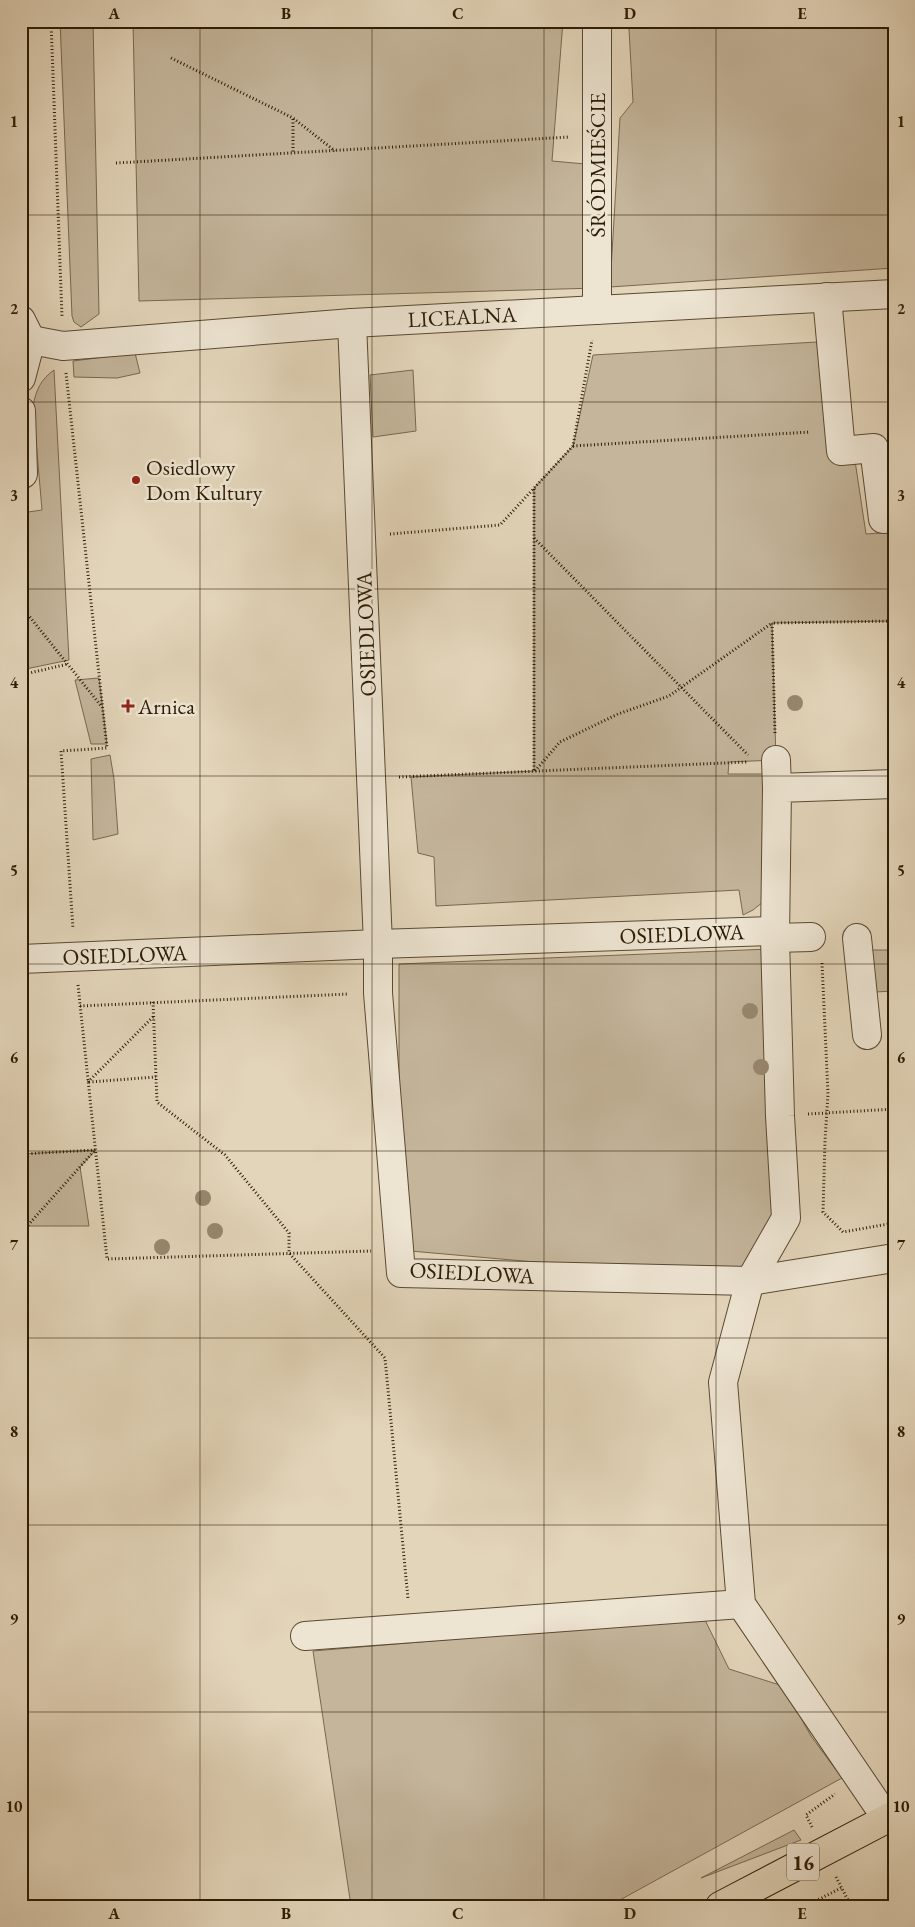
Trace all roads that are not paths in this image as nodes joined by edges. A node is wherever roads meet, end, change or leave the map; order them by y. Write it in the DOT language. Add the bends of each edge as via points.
graph roads {
  1 [pos="599,21"];
  2 [pos="894,294"];
  3 [pos="827,297"];
  4 [pos="597,310"];
  5 [pos="352,323"];
  6 [pos="26,330"];
  7 [pos="21,378"];
  8 [pos="21,411"];
  9 [pos="23,474"];
  10 [pos="894,518"];
  11 [pos="776,760"];
  12 [pos="894,784"];
  13 [pos="777,788"];
  14 [pos="775,935"];
  15 [pos="857,938"];
  16 [pos="378,944"];
  17 [pos="817,945"];
  18 [pos="21,960"];
  19 [pos="867,1035"];
  20 [pos="894,1258"];
  21 [pos="750,1282"];
  22 [pos="742,1604"];
  23 [pos="305,1636"];
  24 [pos="890,1817"];
  25 [pos="720,1906"];
  1 -- 4 [label="street, ŚRÓDMIEŚCIE"];
  2 -- 3 [label="street, LICEALNA"];
  3 -- 4 [label="street, LICEALNA"];
  3 -- 10 [label="street" via="841,451 874,448 883,519"];
  4 -- 5 [label="street, LICEALNA"];
  5 -- 6 [label="street, LICEALNA" via="63,346"];
  5 -- 16 [label="street, OSIEDLOWA"];
  6 -- 7 [label="street"];
  8 -- 9 [label="street"];
  11 -- 13 [label="street"];
  12 -- 13 [label="street"];
  13 -- 14 [label="street"];
  14 -- 16 [label="street, OSIEDLOWA"];
  14 -- 17 [label="street, OSIEDLOWA"];
  14 -- 21 [label="street" via="786,1218"];
  15 -- 19 [label="street"];
  16 -- 18 [label="street, OSIEDLOWA"];
  16 -- 21 [label="street, OSIEDLOWA" via="378,993 401,1273"];
  20 -- 21 [label="street"];
  21 -- 22 [label="street" via="723,1382"];
  22 -- 23 [label="street"];
  22 -- 24 [label="street" via="859,1777"];
  24 -- 25 [label="main road, 16"];
}
